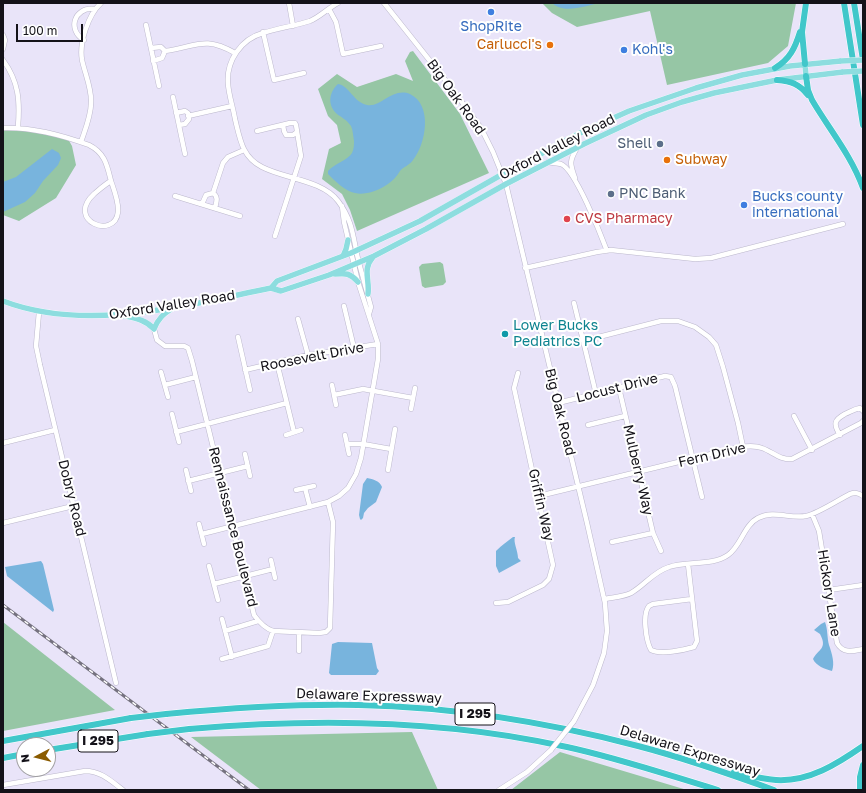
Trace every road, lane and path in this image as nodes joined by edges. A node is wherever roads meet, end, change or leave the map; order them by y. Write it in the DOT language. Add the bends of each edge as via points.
graph roads {
  1 [pos="100,3"];
  2 [pos="289,3"];
  3 [pos="337,3"];
  4 [pos="384,3"];
  5 [pos="806,3"];
  6 [pos="844,3"];
  7 [pos="854,3"];
  8 [pos="329,8"];
  9 [pos="94,9"];
  10 [pos="802,25"];
  11 [pos="146,26"];
  12 [pos="293,26"];
  13 [pos="263,32"];
  14 [pos="3,35"];
  15 [pos="84,40"];
  16 [pos="381,46"];
  17 [pos="151,48"];
  18 [pos="3,49"];
  19 [pos="164,51"];
  20 [pos="235,53"];
  21 [pos="3,60"];
  22 [pos="863,60"];
  23 [pos="154,62"];
  24 [pos="805,64"];
  25 [pos="775,68"];
  26 [pos="863,71"];
  27 [pos="304,73"];
  28 [pos="806,76"];
  29 [pos="777,80"];
  30 [pos="159,86"];
  31 [pos="173,97"];
  32 [pos="812,100"];
  33 [pos="232,106"];
  34 [pos="176,112"];
  35 [pos="188,116"];
  36 [pos="179,125"];
  37 [pos="283,125"];
  38 [pos="863,125"];
  39 [pos="18,127"];
  40 [pos="3,128"];
  41 [pos="257,131"];
  42 [pos="298,132"];
  43 [pos="81,142"];
  44 [pos="577,148"];
  45 [pos="244,150"];
  46 [pos="185,154"];
  47 [pos="548,162"];
  48 [pos="501,175"];
  49 [pos="294,178"];
  50 [pos="111,181"];
  51 [pos="506,184"];
  52 [pos="578,185"];
  53 [pos="863,188"];
  54 [pos="213,193"];
  55 [pos="175,196"];
  56 [pos="202,204"];
  57 [pos="342,206"];
  58 [pos="215,208"];
  59 [pos="240,216"];
  60 [pos="843,224"];
  61 [pos="275,236"];
  62 [pos="348,240"];
  63 [pos="607,251"];
  64 [pos="354,252"];
  65 [pos="343,256"];
  66 [pos="374,256"];
  67 [pos="356,264"];
  68 [pos="525,268"];
  69 [pos="328,275"];
  70 [pos="358,282"];
  71 [pos="271,288"];
  72 [pos="368,294"];
  73 [pos="3,301"];
  74 [pos="574,304"];
  75 [pos="344,306"];
  76 [pos="175,307"];
  77 [pos="39,312"];
  78 [pos="117,314"];
  79 [pos="369,314"];
  80 [pos="298,319"];
  81 [pos="154,329"];
  82 [pos="238,337"];
  83 [pos="583,341"];
  84 [pos="378,344"];
  85 [pos="354,348"];
  86 [pos="308,355"];
  87 [pos="277,363"];
  88 [pos="245,370"];
  89 [pos="161,372"];
  90 [pos="518,373"];
  91 [pos="196,377"];
  92 [pos="164,385"];
  93 [pos="332,386"];
  94 [pos="415,388"];
  95 [pos="619,388"];
  96 [pos="250,390"];
  97 [pos="372,391"];
  98 [pos="596,394"];
  99 [pos="334,395"];
  100 [pos="168,397"];
  101 [pos="413,398"];
  102 [pos="287,403"];
  103 [pos="558,403"];
  104 [pos="336,405"];
  105 [pos="411,409"];
  106 [pos="863,411"];
  107 [pos="172,414"];
  108 [pos="625,416"];
  109 [pos="794,416"];
  110 [pos="863,421"];
  111 [pos="208,424"];
  112 [pos="588,425"];
  113 [pos="395,429"];
  114 [pos="55,430"];
  115 [pos="302,430"];
  116 [pos="176,432"];
  117 [pos="294,432"];
  118 [pos="286,434"];
  119 [pos="345,435"];
  120 [pos="840,435"];
  121 [pos="179,442"];
  122 [pos="3,443"];
  123 [pos="347,444"];
  124 [pos="363,444"];
  125 [pos="743,447"];
  126 [pos="392,449"];
  127 [pos="812,450"];
  128 [pos="245,454"];
  129 [pos="350,454"];
  130 [pos="692,460"];
  131 [pos="248,466"];
  132 [pos="186,470"];
  133 [pos="388,470"];
  134 [pos="639,472"];
  135 [pos="220,473"];
  136 [pos="250,476"];
  137 [pos="188,481"];
  138 [pos="314,486"];
  139 [pos="579,487"];
  140 [pos="305,488"];
  141 [pos="296,490"];
  142 [pos="191,491"];
  143 [pos="539,496"];
  144 [pos="863,496"];
  145 [pos="702,497"];
  146 [pos="328,502"];
  147 [pos="73,506"];
  148 [pos="310,506"];
  149 [pos="812,514"];
  150 [pos="3,523"];
  151 [pos="199,524"];
  152 [pos="233,526"];
  153 [pos="653,533"];
  154 [pos="202,534"];
  155 [pos="612,542"];
  156 [pos="204,544"];
  157 [pos="661,551"];
  158 [pos="271,560"];
  159 [pos="688,564"];
  160 [pos="209,566"];
  161 [pos="273,569"];
  162 [pos="245,576"];
  163 [pos="276,578"];
  164 [pos="214,584"];
  165 [pos="863,585"];
  166 [pos="829,590"];
  167 [pos="605,599"];
  168 [pos="692,599"];
  169 [pos="218,600"];
  170 [pos="496,603"];
  171 [pos="222,619"];
  172 [pos="258,621"];
  173 [pos="225,630"];
  174 [pos="273,631"];
  175 [pos="300,632"];
  176 [pos="863,649"];
  177 [pos="299,651"];
  178 [pos="232,657"];
  179 [pos="222,659"];
  180 [pos="116,682"];
  181 [pos="3,741"];
  182 [pos="863,746"];
  183 [pos="56,749"];
  184 [pos="16,756"];
  185 [pos="3,758"];
  186 [pos="701,765"];
  187 [pos="863,766"];
  188 [pos="695,783"];
  189 [pos="3,785"];
  190 [pos="123,790"];
  191 [pos="498,790"];
  192 [pos="712,790"];
  193 [pos="718,790"];
  194 [pos="774,790"];
  195 [pos="860,790"];
  1 -- 9 [label="street"];
  2 -- 12 [label="street"];
  3 -- 8 [label="street"];
  4 -- 48 [label="street, Big Oak Road" via="477,123 493,152"];
  5 -- 10 [label="highway"];
  6 -- 38 [label="highway"];
  7 -- 22 [label="highway"];
  8 -- 12 [label="street" via="317,18"];
  8 -- 16 [label="street" via="336,22 343,54"];
  9 -- 15 [label="street"];
  9 -- 15 [label="street" via="87,8 75,21 76,32"];
  10 -- 24 [label="highway"];
  10 -- 25 [label="highway" via="793,52 784,63"];
  11 -- 17 [label="street"];
  12 -- 13 [label="street"];
  13 -- 20 [label="street" via="251,38"];
  13 -- 27 [label="street" via="274,80"];
  14 -- 18 [label="street"];
  15 -- 43 [label="street" via="82,60 91,103"];
  17 -- 19 [label="street" via="161,47"];
  17 -- 23 [label="street"];
  19 -- 20 [label="street" via="204,42"];
  19 -- 23 [label="street" via="162,58"];
  20 -- 33 [label="street" via="228,78"];
  21 -- 39 [label="street" via="14,78 18,94"];
  22 -- 24 [label="main road, Oxford Valley Road, bridge"];
  23 -- 30 [label="street"];
  24 -- 25 [label="main road, Oxford Valley Road"];
  24 -- 28 [label="main road"];
  25 -- 48 [label="main road, Oxford Valley Road" via="711,83 629,111 580,133"];
  26 -- 28 [label="main road, Oxford Valley Road, bridge"];
  28 -- 29 [label="main road, Oxford Valley Road"];
  28 -- 32 [label="highway"];
  29 -- 32 [label="highway" via="797,84"];
  29 -- 44 [label="main road, Oxford Valley Road" via="682,102 646,115"];
  31 -- 34 [label="street"];
  32 -- 53 [label="highway" via="846,152"];
  33 -- 35 [label="street"];
  33 -- 45 [label="street"];
  34 -- 35 [label="street" via="185,111"];
  34 -- 36 [label="street"];
  35 -- 36 [label="street" via="189,119"];
  36 -- 46 [label="street"];
  37 -- 41 [label="street"];
  37 -- 42 [label="street" via="295,123"];
  37 -- 42 [label="street" via="286,135"];
  39 -- 40 [label="street"];
  39 -- 43 [label="street"];
  42 -- 49 [label="street" via="301,156"];
  43 -- 50 [label="street" via="103,155"];
  44 -- 47 [label="main road, Oxford Valley Road"];
  44 -- 52 [label="street" via="570,162"];
  45 -- 49 [label="street" via="252,161 262,168"];
  45 -- 54 [label="street" via="228,157 223,163"];
  47 -- 51 [label="main road, Oxford Valley Road"];
  47 -- 52 [label="street" via="566,167"];
  48 -- 51 [label="street, Big Oak Road"];
  48 -- 64 [label="main road, Oxford Valley Road" via="420,221"];
  49 -- 57 [label="street" via="328,192"];
  49 -- 61 [label="street"];
  50 -- 50 [label="street" via="118,207 117,215 110,224 97,226 86,216 86,206 89,199"];
  51 -- 66 [label="main road, Oxford Valley Road"];
  51 -- 68 [label="street, Big Oak Road"];
  52 -- 63 [label="street"];
  54 -- 56 [label="street" via="206,195"];
  54 -- 58 [label="street" via="217,200"];
  55 -- 56 [label="street"];
  56 -- 58 [label="street"];
  57 -- 62 [label="street"];
  57 -- 64 [label="street" via="350,220"];
  58 -- 59 [label="street"];
  60 -- 63 [label="street" via="711,258 695,259"];
  62 -- 64 [label="street"];
  62 -- 65 [label="main road"];
  63 -- 68 [label="street"];
  64 -- 65 [label="main road, Oxford Valley Road"];
  64 -- 67 [label="street"];
  65 -- 71 [label="main road, Oxford Valley Road" via="277,281"];
  66 -- 67 [label="main road, Oxford Valley Road"];
  66 -- 72 [label="main road" via="366,270"];
  67 -- 69 [label="main road, Oxford Valley Road"];
  67 -- 70 [label="street"];
  67 -- 72 [label="street"];
  68 -- 103 [label="street, Big Oak Road"];
  69 -- 70 [label="main road" via="346,273"];
  69 -- 71 [label="main road, Oxford Valley Road" via="281,291"];
  70 -- 79 [label="street"];
  71 -- 76 [label="main road, Oxford Valley Road"];
  72 -- 79 [label="street" via="371,307"];
  73 -- 77 [label="main road, Oxford Valley Road"];
  74 -- 83 [label="street"];
  75 -- 85 [label="street"];
  76 -- 78 [label="main road, Oxford Valley Road"];
  76 -- 81 [label="main road" via="157,321"];
  77 -- 78 [label="main road, Oxford Valley Road" via="82,316"];
  77 -- 114 [label="street, Dobry Road" via="36,346"];
  78 -- 81 [label="main road" via="142,320"];
  79 -- 84 [label="street"];
  80 -- 86 [label="street"];
  81 -- 91 [label="street, Rennaissance Boulevard" via="157,340 165,346 188,348"];
  82 -- 88 [label="street"];
  83 -- 98 [label="street"];
  83 -- 125 [label="street" via="661,321 678,321 694,327 716,345"];
  84 -- 85 [label="street, Roosevelt Drive"];
  84 -- 97 [label="street"];
  85 -- 86 [label="street, Roosevelt Drive"];
  86 -- 87 [label="street, Roosevelt Drive"];
  87 -- 88 [label="street, Roosevelt Drive"];
  87 -- 102 [label="street"];
  88 -- 96 [label="street"];
  89 -- 92 [label="street"];
  90 -- 143 [label="street, Griffin Way" via="514,388"];
  91 -- 92 [label="street"];
  91 -- 111 [label="street, Rennaissance Boulevard"];
  92 -- 100 [label="street"];
  93 -- 99 [label="street"];
  94 -- 101 [label="street"];
  95 -- 98 [label="street, Locust Drive"];
  95 -- 108 [label="street, Mulberry Way"];
  95 -- 130 [label="street, Locust Drive" via="665,376 671,377"];
  97 -- 99 [label="street" via="363,389"];
  97 -- 101 [label="street"];
  97 -- 124 [label="street"];
  98 -- 103 [label="street, Locust Drive"];
  99 -- 104 [label="street"];
  101 -- 105 [label="street"];
  102 -- 111 [label="street"];
  102 -- 117 [label="street"];
  103 -- 139 [label="street, Big Oak Road"];
  106 -- 120 [label="street" via="860,408 854,409 838,418 836,426"];
  107 -- 116 [label="street"];
  108 -- 112 [label="street"];
  108 -- 134 [label="street, Mulberry Way"];
  109 -- 127 [label="street"];
  110 -- 120 [label="street, Fern Drive"];
  111 -- 116 [label="street"];
  111 -- 135 [label="street, Rennaissance Boulevard"];
  113 -- 126 [label="street"];
  114 -- 122 [label="street"];
  114 -- 147 [label="street, Dobry Road"];
  115 -- 117 [label="street"];
  116 -- 121 [label="street"];
  117 -- 118 [label="street"];
  119 -- 123 [label="street"];
  120 -- 127 [label="street, Fern Drive"];
  123 -- 124 [label="street"];
  123 -- 129 [label="street"];
  124 -- 126 [label="street"];
  124 -- 146 [label="street" via="356,474 348,488"];
  125 -- 127 [label="street, Fern Drive" via="762,448 784,460"];
  125 -- 130 [label="street, Fern Drive"];
  126 -- 133 [label="street"];
  128 -- 131 [label="street"];
  130 -- 134 [label="street, Fern Drive"];
  130 -- 145 [label="street, Locust Drive"];
  131 -- 135 [label="street"];
  131 -- 136 [label="street"];
  132 -- 137 [label="street"];
  134 -- 139 [label="street, Fern Drive"];
  134 -- 153 [label="street, Mulberry Way"];
  135 -- 137 [label="street"];
  135 -- 152 [label="street, Rennaissance Boulevard"];
  137 -- 142 [label="street"];
  138 -- 140 [label="street"];
  139 -- 143 [label="street, Fern Drive"];
  139 -- 167 [label="street, Big Oak Road"];
  140 -- 141 [label="street"];
  140 -- 148 [label="street"];
  143 -- 170 [label="street, Griffin Way" via="553,559 552,572 543,585 508,602"];
  144 -- 149 [label="street" via="860,493 850,494"];
  146 -- 148 [label="street"];
  146 -- 175 [label="street" via="333,522 330,628 326,632"];
  147 -- 150 [label="street"];
  147 -- 180 [label="street, Dobry Road"];
  148 -- 152 [label="street"];
  149 -- 159 [label="street" via="772,514 757,518 729,554 717,559"];
  149 -- 166 [label="street, Hickory Lane" via="819,531"];
  151 -- 154 [label="street"];
  152 -- 154 [label="street"];
  152 -- 162 [label="street, Rennaissance Boulevard"];
  153 -- 155 [label="street"];
  153 -- 157 [label="street, Mulberry Way"];
  154 -- 156 [label="street"];
  158 -- 161 [label="street"];
  159 -- 167 [label="street" via="670,566 657,572 632,592"];
  159 -- 168 [label="street"];
  160 -- 164 [label="street"];
  161 -- 162 [label="street"];
  161 -- 163 [label="street"];
  162 -- 164 [label="street"];
  162 -- 172 [label="street, Rennaissance Boulevard" via="254,615"];
  164 -- 169 [label="street"];
  165 -- 166 [label="street"];
  166 -- 176 [label="street, Hickory Lane" via="837,643 840,648 849,651"];
  167 -- 191 [label="street, Big Oak Road, bridge" via="607,631 604,653 593,685 574,721 551,750 527,772"];
  168 -- 168 [label="street" via="697,641 694,647 659,653 651,650 645,620 648,606"];
  171 -- 173 [label="street"];
  172 -- 173 [label="street"];
  172 -- 174 [label="street, Rennaissance Boulevard"];
  173 -- 178 [label="street"];
  174 -- 175 [label="street"];
  174 -- 178 [label="street" via="268,646"];
  175 -- 177 [label="street"];
  178 -- 179 [label="street"];
  181 -- 186 [label="highway, Delaware Expressway / I 295, bridge" via="166,714 257,707 392,706 528,722 603,737"];
  182 -- 186 [label="highway" via="819,772 794,780 768,780"];
  183 -- 188 [label="highway, Delaware Expressway / I 295, bridge" via="148,734 235,725 359,722 473,731 518,738 567,747"];
  184 -- 185 [label="highway"];
  186 -- 194 [label="highway, Delaware Expressway / I 295"];
  187 -- 195 [label="highway"];
  188 -- 192 [label="highway"];
  188 -- 193 [label="highway, I 295"];
  189 -- 190 [label="street" via="91,771 100,773"];
}
